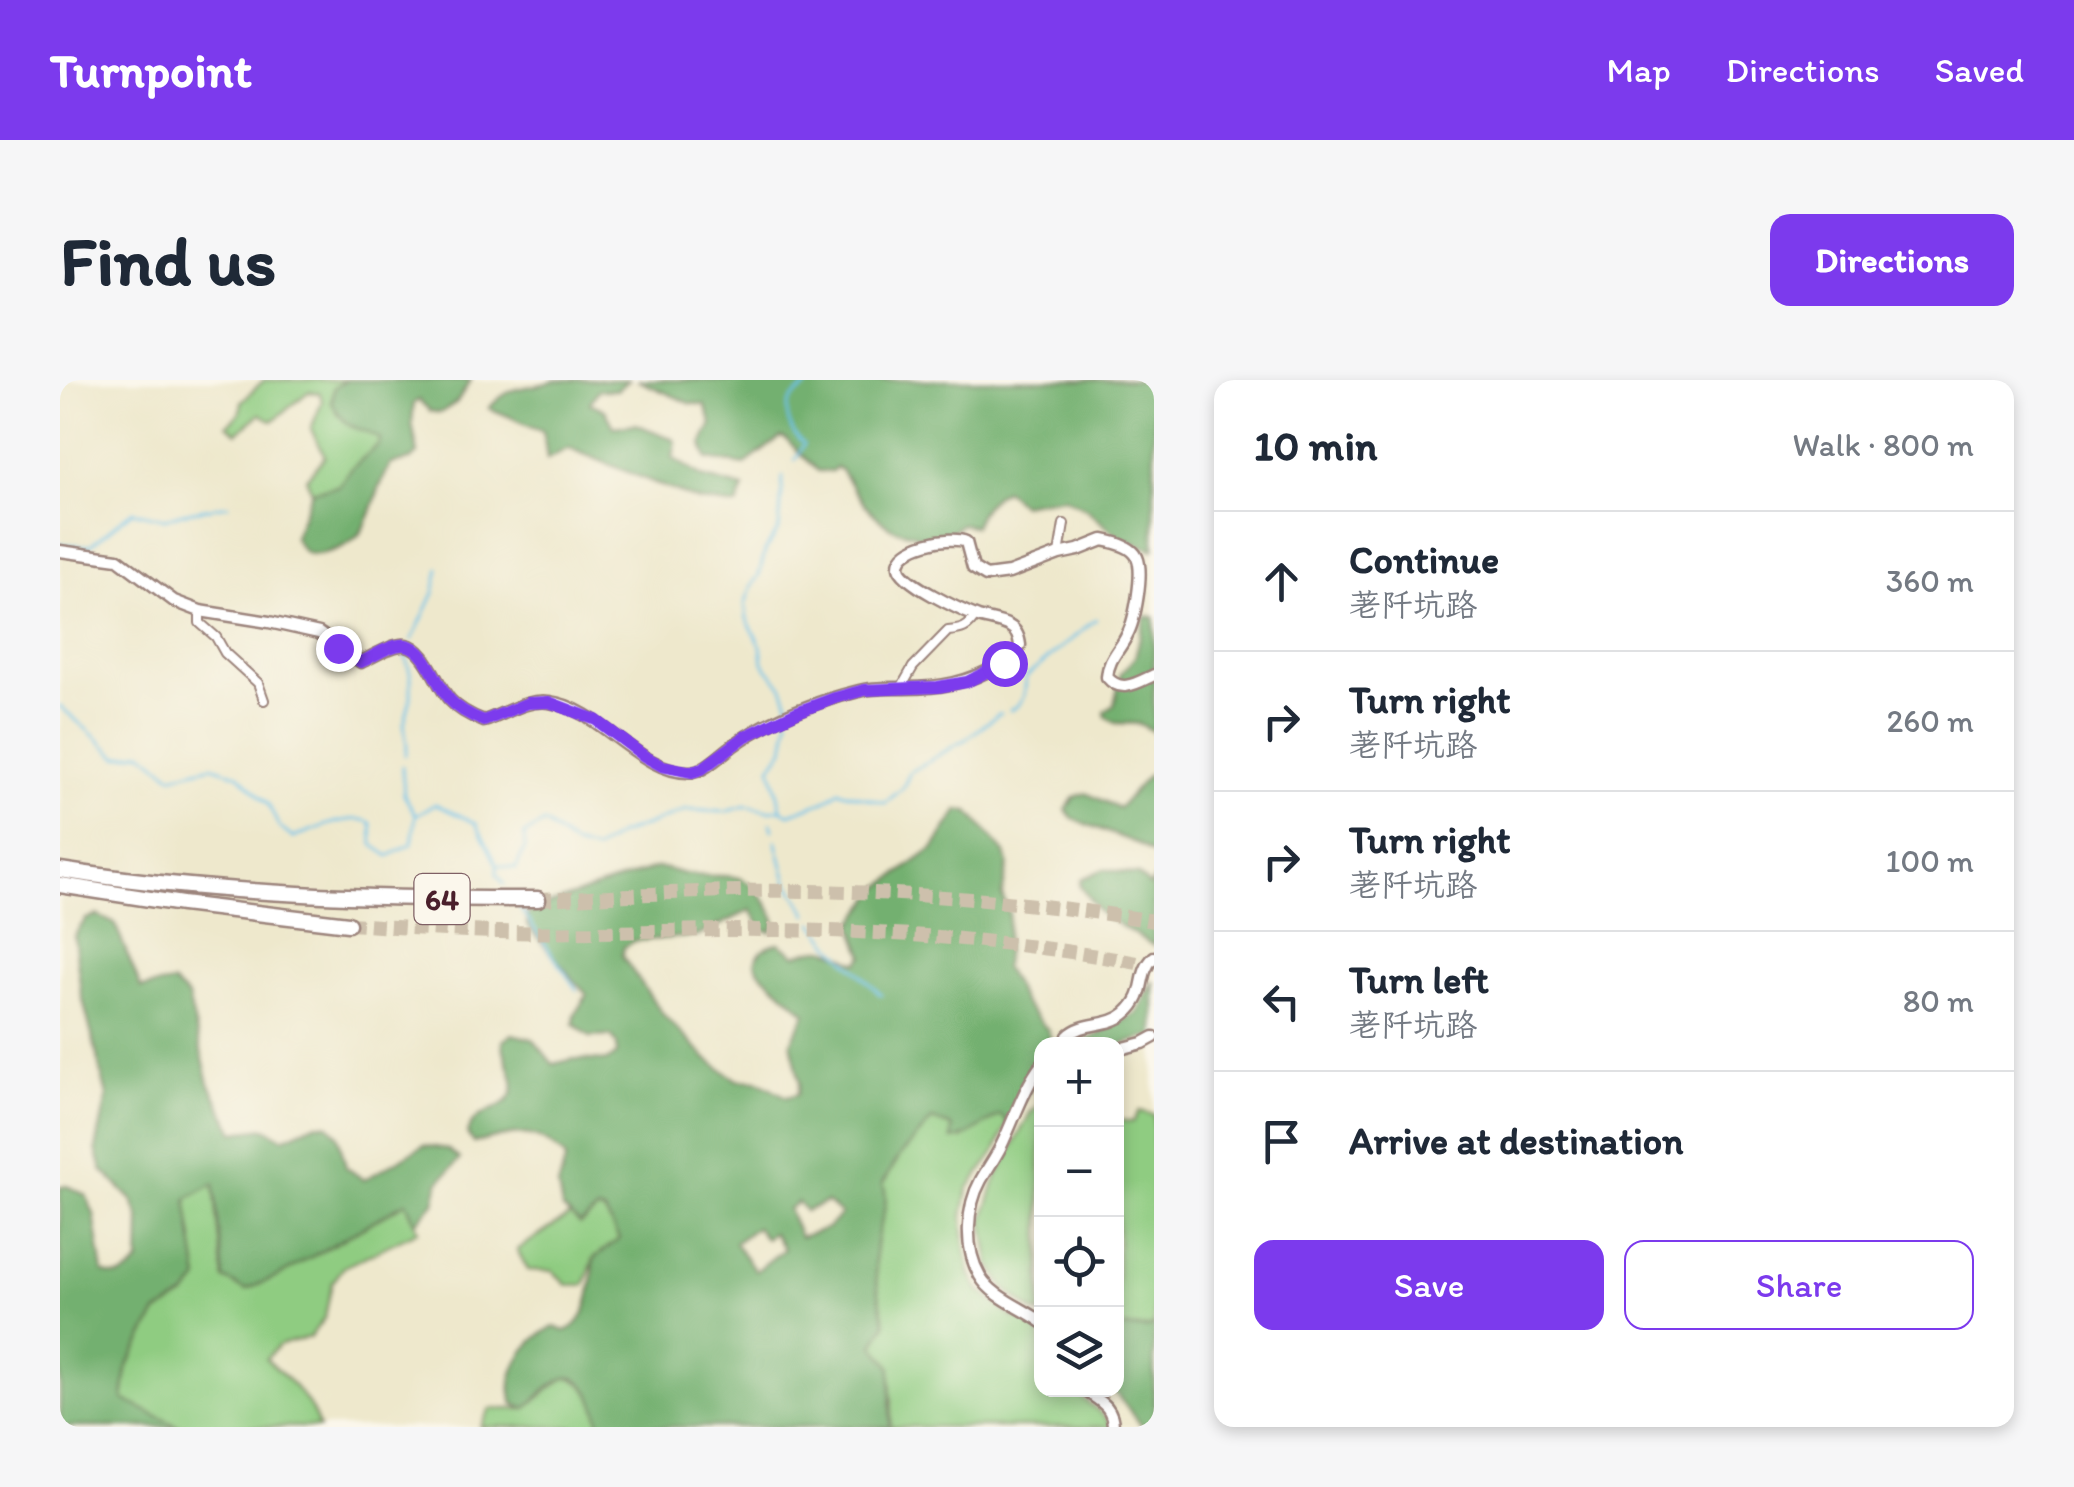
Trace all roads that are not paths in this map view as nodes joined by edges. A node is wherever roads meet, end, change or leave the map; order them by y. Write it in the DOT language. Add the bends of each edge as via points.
graph roads {
  1 [pos="1064,524"];
  2 [pos="60,551"];
  3 [pos="1058,554"];
  4 [pos="200,611"];
  5 [pos="976,616"];
  6 [pos="1154,675"];
  7 [pos="901,688"];
  8 [pos="264,700"];
  9 [pos="60,870"];
  10 [pos="60,884"];
  11 [pos="538,899"];
  12 [pos="348,924"];
  13 [pos="1154,958"];
  14 [pos="1068,1037"];
  15 [pos="1154,1038"];
  16 [pos="1124,1048"];
  17 [pos="1034,1076"];
  18 [pos="1034,1316"];
  19 [pos="1094,1397"];
  20 [pos="1113,1427"];
  1 -- 3 [label="street"];
  2 -- 4 [label="street" via="118,559"];
  3 -- 5 [label="street" via="986,576 973,568 966,542 958,538 920,546 899,562 908,580"];
  3 -- 6 [label="street" via="1103,540 1135,553 1134,618 1107,677 1120,687"];
  4 -- 7 [label="street" via="320,633 361,662 400,644 410,646 453,704 470,716 484,721 549,702 596,720 644,756 682,771 702,769 746,736 787,717 864,690"];
  4 -- 8 [label="street" via="200,623 258,683"];
  5 -- 7 [label="street" via="963,630 948,630"];
  5 -- 7 [label="street" via="1017,632 1013,658 967,682"];
  9 -- 11 [label="highway, 64" via="229,890"];
  10 -- 12 [label="highway"];
  13 -- 14 [label="street" via="1132,1008 1110,1024"];
  15 -- 16 [label="street"];
  17 -- 18 [label="street" via="980,1180 969,1221 982,1280"];
  19 -- 20 [label="street" via="1111,1411"];
}
